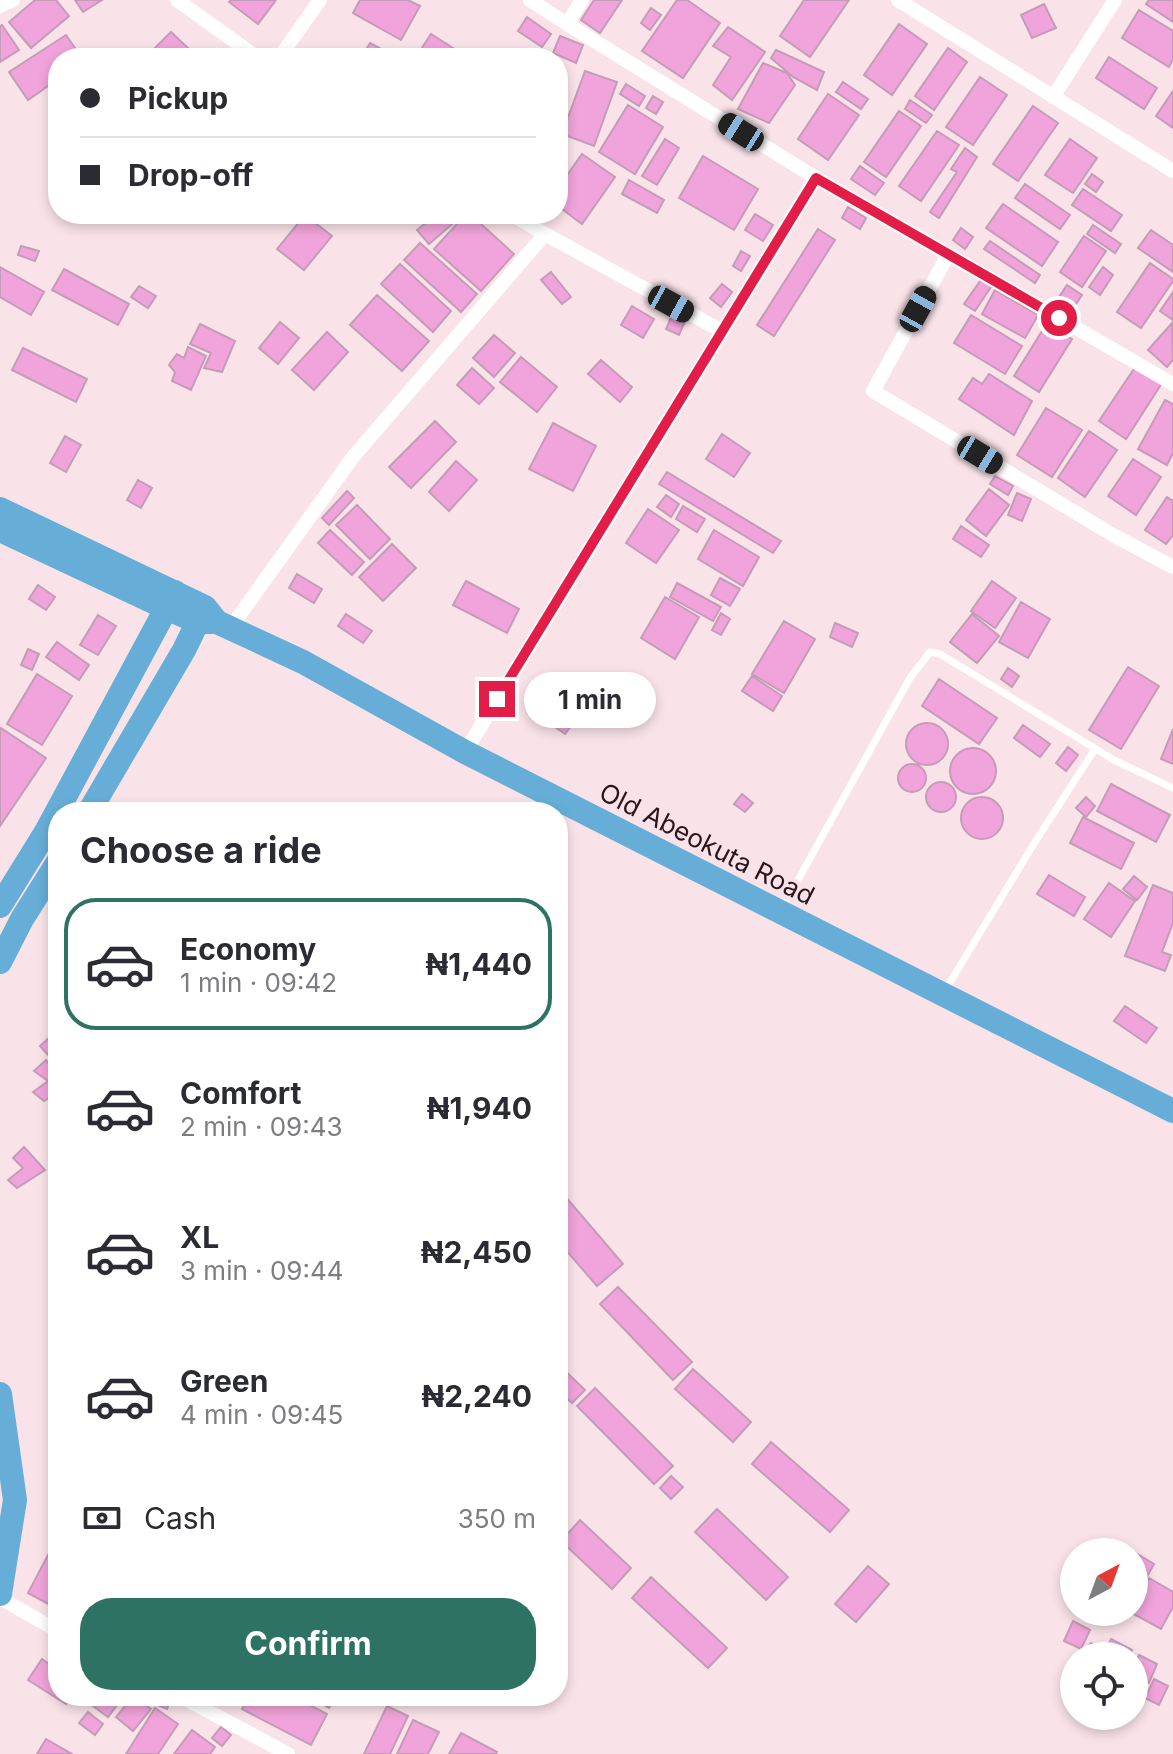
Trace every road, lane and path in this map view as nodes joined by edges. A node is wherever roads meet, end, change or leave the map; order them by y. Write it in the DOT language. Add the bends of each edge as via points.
graph roads {
  1 [pos="13,0"];
  2 [pos="177,0"];
  3 [pos="320,0"];
  4 [pos="530,0"];
  5 [pos="582,0"];
  6 [pos="898,0"];
  7 [pos="1115,0"];
  8 [pos="0,6"];
  9 [pos="567,24"];
  10 [pos="244,48"];
  11 [pos="286,48"];
  12 [pos="1053,97"];
  13 [pos="1173,171"];
  14 [pos="816,178"];
  15 [pos="528,224"];
  16 [pos="545,234"];
  17 [pos="948,255"];
  18 [pos="722,331"];
  19 [pos="1172,381"];
  20 [pos="0,509"];
  21 [pos="0,530"];
  22 [pos="1173,567"];
  23 [pos="144,597"];
  24 [pos="170,600"];
  25 [pos="213,619"];
  26 [pos="148,640"];
  27 [pos="1095,749"];
  28 [pos="465,752"];
  29 [pos="1173,788"];
  30 [pos="62,802"];
  31 [pos="95,802"];
  32 [pos="563,802"];
  33 [pos="568,804"];
  34 [pos="48,828"];
  35 [pos="48,878"];
  36 [pos="0,906"];
  37 [pos="780,912"];
  38 [pos="0,962"];
  39 [pos="943,995"];
  40 [pos="1173,1111"];
  41 [pos="0,1394"];
  42 [pos="0,1596"];
  43 [pos="48,1625"];
  44 [pos="199,1706"];
  45 [pos="288,1754"];
  1 -- 8 [label="street"];
  2 -- 10 [label="street"];
  3 -- 11 [label="street"];
  4 -- 9 [label="street"];
  5 -- 9 [label="street"];
  6 -- 12 [label="street"];
  7 -- 12 [label="street"];
  9 -- 14 [label="street"];
  12 -- 13 [label="street"];
  14 -- 17 [label="street"];
  14 -- 18 [label="street"];
  15 -- 16 [label="street"];
  16 -- 18 [label="street"];
  16 -- 25 [label="street"];
  17 -- 19 [label="street"];
  17 -- 22 [label="street" via="873,391"];
  18 -- 28 [label="street"];
  20 -- 24 [label="highway, Old Abeokuta Road"];
  21 -- 23 [label="highway, Old Abeokuta Road"];
  23 -- 24 [label="highway, Old Abeokuta Road"];
  23 -- 26 [label="highway"];
  24 -- 25 [label="highway, Old Abeokuta Road"];
  24 -- 26 [label="highway"];
  25 -- 28 [label="highway, Old Abeokuta Road"];
  25 -- 31 [label="highway" via="184,650"];
  26 -- 30 [label="highway"];
  27 -- 29 [label="lane"];
  27 -- 37 [label="lane" via="930,652 910,678"];
  27 -- 39 [label="lane"];
  28 -- 32 [label="highway, Old Abeokuta Road"];
  33 -- 37 [label="highway, Old Abeokuta Road"];
  34 -- 36 [label="highway"];
  35 -- 38 [label="highway"];
  37 -- 39 [label="highway, Old Abeokuta Road"];
  39 -- 40 [label="highway, Old Abeokuta Road"];
  41 -- 42 [label="highway" via="15,1500"];
  42 -- 43 [label="street"];
  44 -- 45 [label="street"];
}
